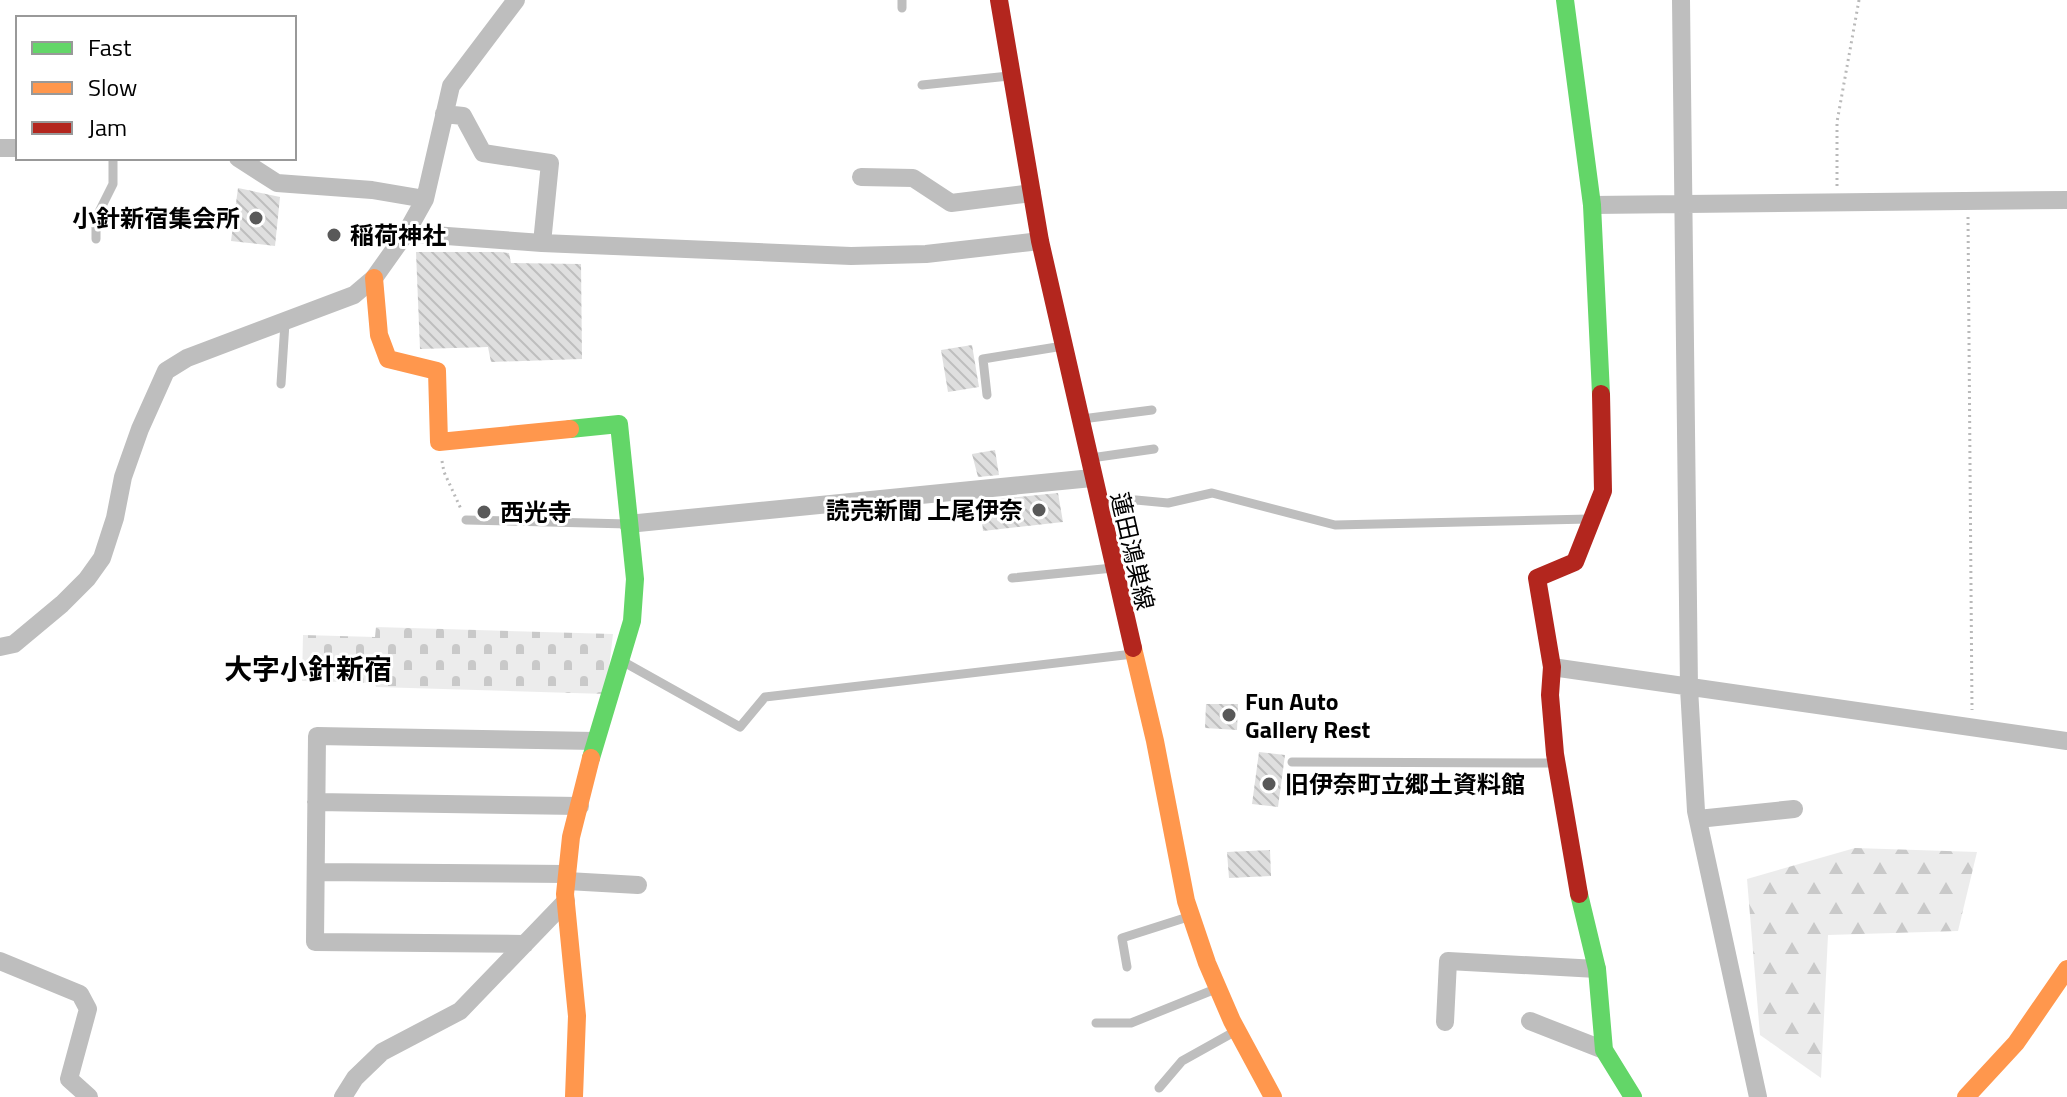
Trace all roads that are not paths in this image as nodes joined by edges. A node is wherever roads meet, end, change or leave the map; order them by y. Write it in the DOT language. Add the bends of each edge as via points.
graph roads {
  1 [pos="516,0"];
  2 [pos="999,0"];
  3 [pos="1565,0"];
  4 [pos="1681,0"];
  5 [pos="1012,76"];
  6 [pos="922,85"];
  7 [pos="444,114"];
  8 [pos="113,160"];
  9 [pos="241,160"];
  10 [pos="861,177"];
  11 [pos="1032,193"];
  12 [pos="425,199"];
  13 [pos="2067,200"];
  14 [pos="1684,204"];
  15 [pos="1592,205"];
  16 [pos="406,233"];
  17 [pos="96,239"];
  18 [pos="1040,241"];
  19 [pos="542,243"];
  20 [pos="374,278"];
  21 [pos="285,323"];
  22 [pos="1063,346"];
  23 [pos="281,384"];
  24 [pos="987,395"];
  25 [pos="1152,410"];
  26 [pos="1079,419"];
  27 [pos="1154,449"];
  28 [pos="1087,459"];
  29 [pos="1092,478"];
  30 [pos="1097,501"];
  31 [pos="1592,519"];
  32 [pos="466,520"];
  33 [pos="628,524"];
  34 [pos="1113,568"];
  35 [pos="1012,578"];
  36 [pos="0,647"];
  37 [pos="1133,654"];
  38 [pos="620,660"];
  39 [pos="1552,667"];
  40 [pos="1689,688"];
  41 [pos="595,741"];
  42 [pos="2067,741"];
  43 [pos="1292,762"];
  44 [pos="1556,763"];
  45 [pos="316,802"];
  46 [pos="580,806"];
  47 [pos="1794,809"];
  48 [pos="1698,819"];
  49 [pos="316,872"];
  50 [pos="567,878"];
  51 [pos="638,885"];
  52 [pos="566,901"];
  53 [pos="1191,916"];
  54 [pos="525,944"];
  55 [pos="0,961"];
  56 [pos="1127,967"];
  57 [pos="1597,969"];
  58 [pos="2067,969"];
  59 [pos="1218,988"];
  60 [pos="1530,1021"];
  61 [pos="1445,1022"];
  62 [pos="1096,1023"];
  63 [pos="1237,1030"];
  64 [pos="1604,1050"];
  65 [pos="1159,1088"];
  66 [pos="89,1097"];
  67 [pos="343,1097"];
  68 [pos="574,1097"];
  69 [pos="1273,1097"];
  70 [pos="1633,1097"];
  71 [pos="1758,1097"];
  72 [pos="1966,1097"];
  1 -- 7 [label="street" via="451,86"];
  2 -- 5 [label="street, 蓮田鴻巣線"];
  3 -- 15 [label="street"];
  4 -- 14 [label="street"];
  5 -- 6 [label="lane"];
  5 -- 11 [label="street, 蓮田鴻巣線"];
  7 -- 12 [label="street"];
  7 -- 19 [label="street" via="463,116 483,153 550,163"];
  8 -- 17 [label="lane" via="113,184 96,218"];
  9 -- 12 [label="street" via="277,183"];
  10 -- 11 [label="street" via="913,178 951,203"];
  11 -- 18 [label="street, 蓮田鴻巣線"];
  12 -- 16 [label="street"];
  13 -- 14 [label="street"];
  14 -- 15 [label="street"];
  14 -- 40 [label="street"];
  15 -- 31 [label="street" via="1603,455 1603,491"];
  16 -- 19 [label="street"];
  16 -- 20 [label="street"];
  18 -- 19 [label="street" via="851,256"];
  18 -- 22 [label="street, 蓮田鴻巣線"];
  20 -- 21 [label="street" via="354,295"];
  20 -- 33 [label="street" via="379,335 388,359 437,371 439,442 619,424"];
  21 -- 23 [label="lane"];
  21 -- 36 [label="street" via="187,358 166,371 123,477 102,558 62,604 14,644"];
  22 -- 24 [label="lane" via="983,359"];
  22 -- 26 [label="street, 蓮田鴻巣線"];
  25 -- 26 [label="lane"];
  26 -- 28 [label="street, 蓮田鴻巣線"];
  27 -- 28 [label="lane"];
  28 -- 29 [label="street, 蓮田鴻巣線"];
  29 -- 30 [label="street, 蓮田鴻巣線"];
  29 -- 33 [label="street"];
  30 -- 31 [label="lane" via="1168,503 1212,493 1335,525"];
  30 -- 34 [label="street, 蓮田鴻巣線"];
  31 -- 39 [label="street" via="1575,562 1537,578"];
  32 -- 33 [label="lane"];
  33 -- 38 [label="street" via="635,579 632,621"];
  34 -- 35 [label="lane"];
  34 -- 37 [label="street, 蓮田鴻巣線"];
  37 -- 38 [label="lane" via="765,697 740,727"];
  37 -- 53 [label="street, 蓮田鴻巣線"];
  38 -- 41 [label="street"];
  39 -- 40 [label="street"];
  39 -- 44 [label="street"];
  40 -- 42 [label="street"];
  40 -- 48 [label="street"];
  41 -- 45 [label="street" via="317,736"];
  41 -- 46 [label="street"];
  43 -- 44 [label="lane"];
  44 -- 57 [label="street"];
  45 -- 46 [label="street"];
  45 -- 49 [label="street"];
  46 -- 50 [label="street"];
  47 -- 48 [label="street"];
  48 -- 71 [label="street"];
  49 -- 50 [label="street"];
  49 -- 54 [label="street" via="315,942"];
  50 -- 51 [label="street"];
  50 -- 52 [label="street"];
  52 -- 54 [label="street"];
  52 -- 68 [label="street" via="577,1016"];
  53 -- 56 [label="lane" via="1122,938"];
  53 -- 59 [label="street, 蓮田鴻巣線"];
  54 -- 67 [label="street" via="460,1011 382,1052"];
  55 -- 66 [label="street" via="80,994 88,1009 69,1079"];
  57 -- 61 [label="street" via="1448,961"];
  57 -- 64 [label="street"];
  58 -- 72 [label="street" via="2016,1043"];
  59 -- 62 [label="lane" via="1131,1023"];
  59 -- 63 [label="street, 蓮田鴻巣線"];
  60 -- 64 [label="street"];
  63 -- 65 [label="lane" via="1182,1061"];
  63 -- 69 [label="street, 蓮田鴻巣線"];
  64 -- 70 [label="street"];
}
